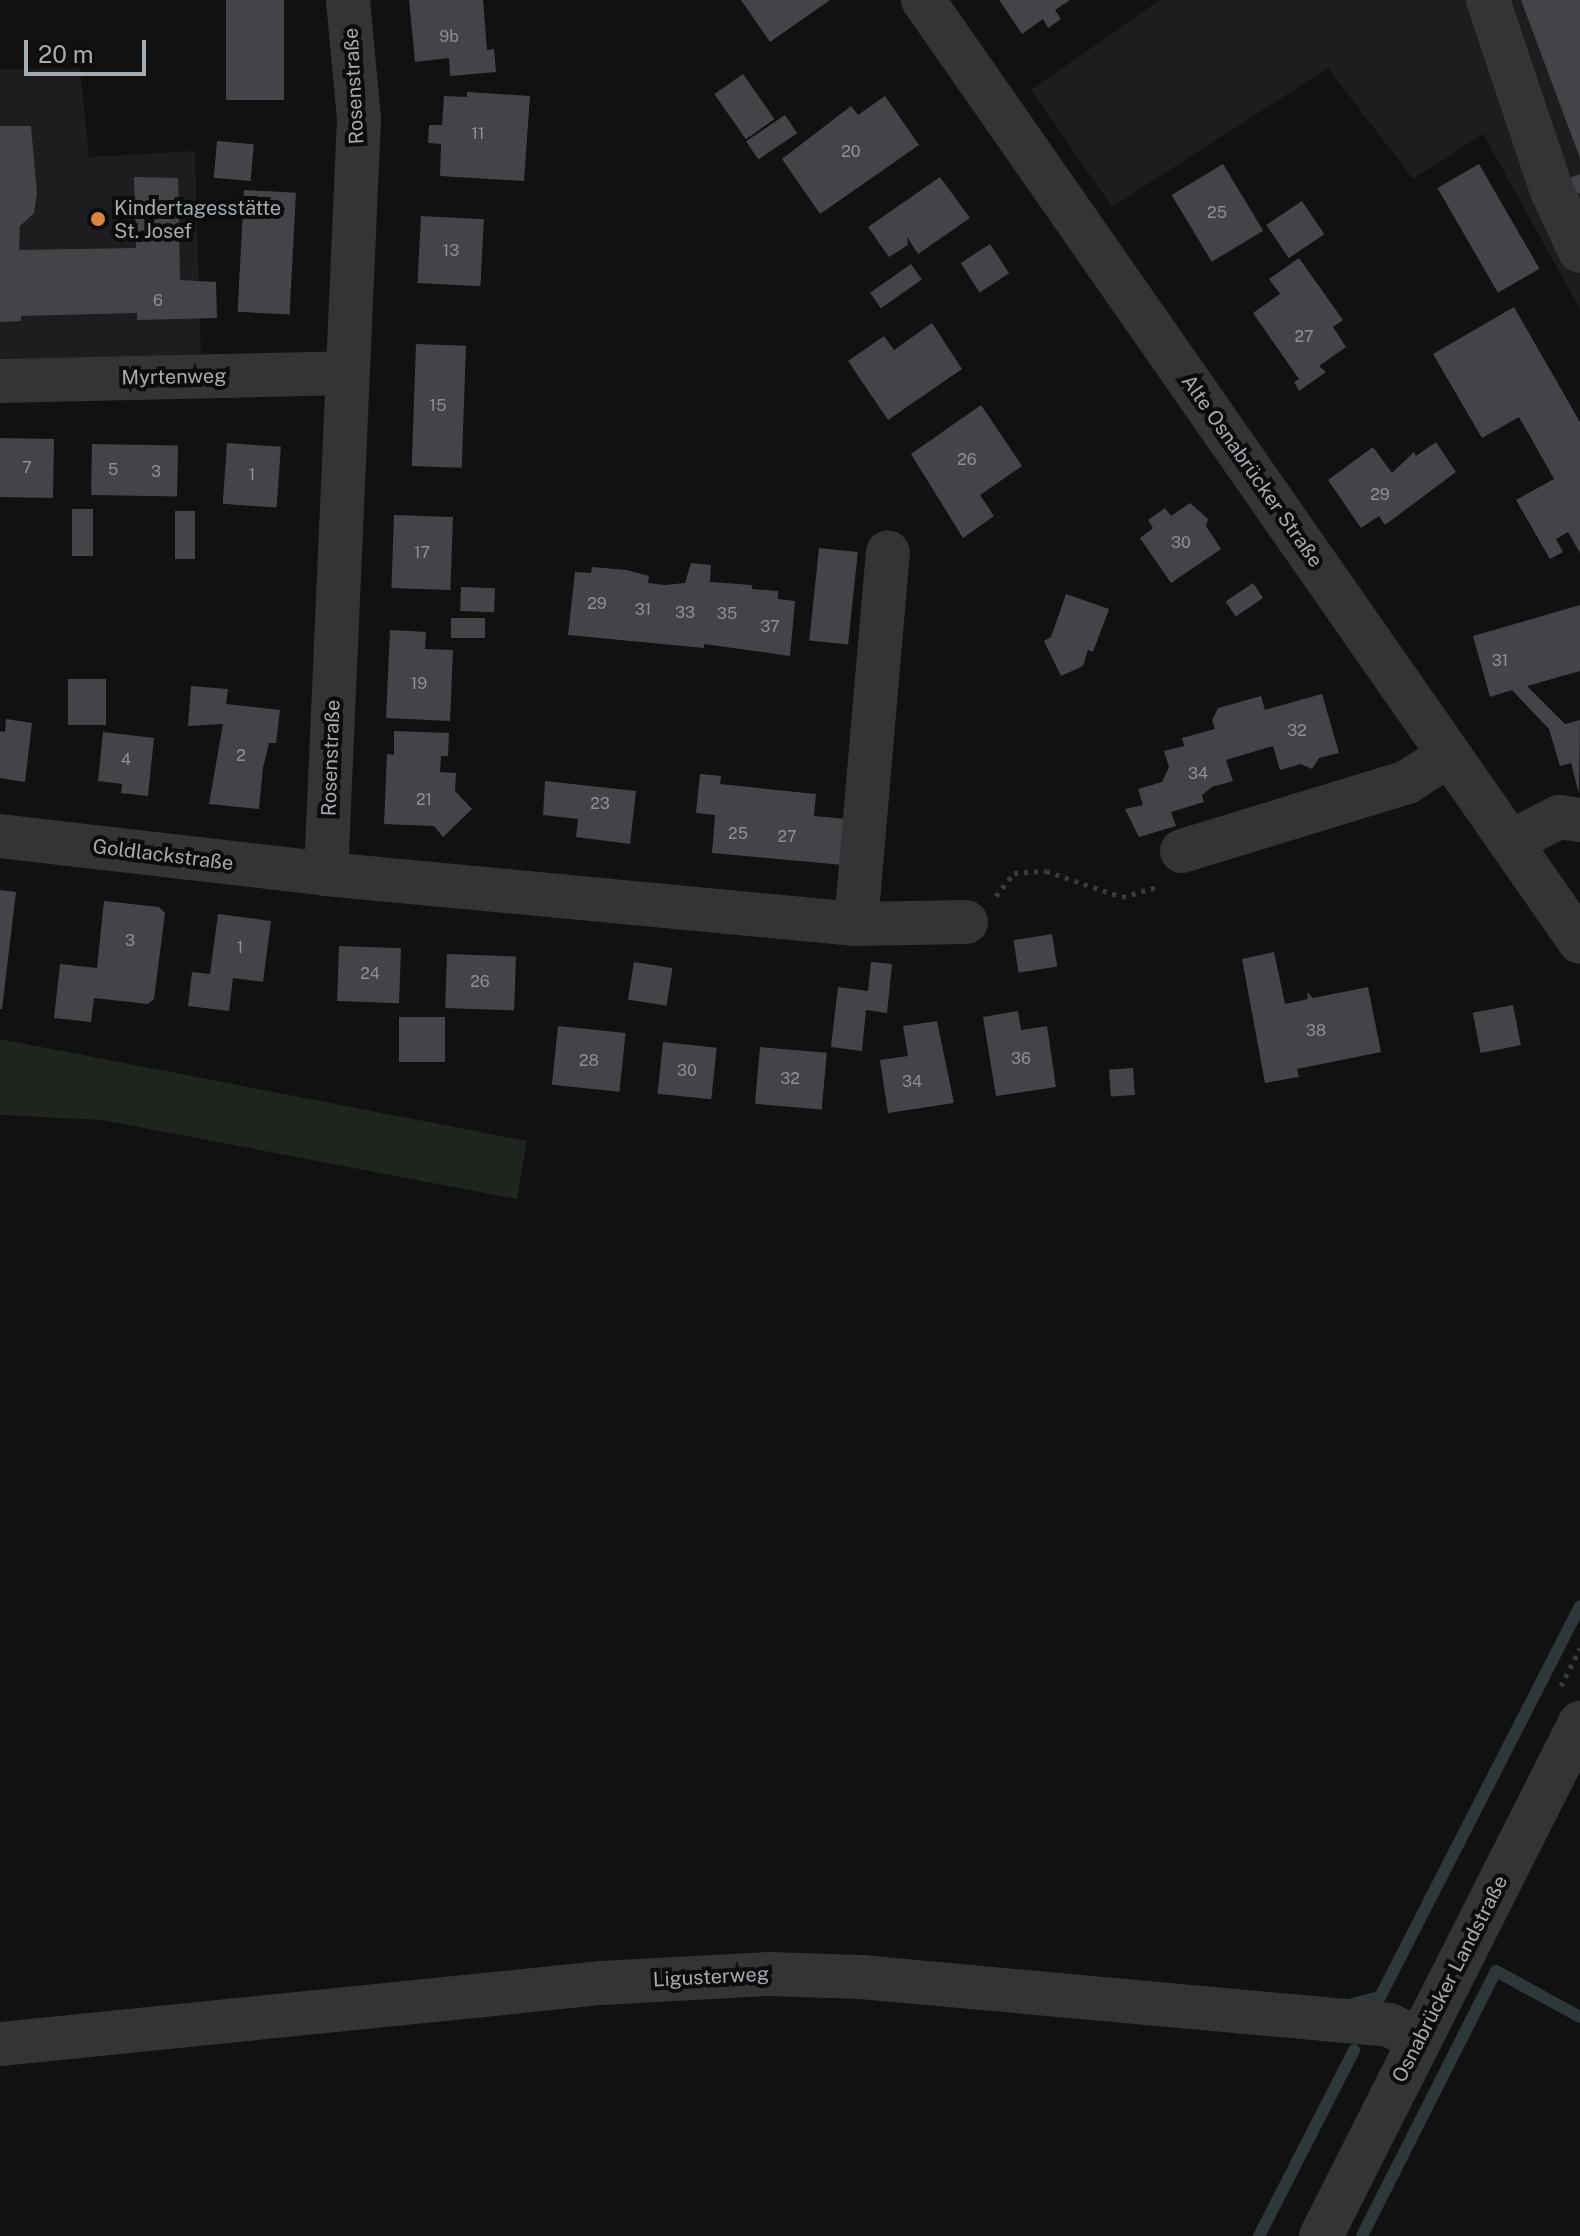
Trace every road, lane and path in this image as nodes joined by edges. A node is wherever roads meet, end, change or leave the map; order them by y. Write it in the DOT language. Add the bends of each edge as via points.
graph roads {
  1 [pos="348,0"];
  2 [pos="923,0"];
  3 [pos="1488,0"];
  4 [pos="1580,251"];
  5 [pos="347,373"];
  6 [pos="0,381"];
  7 [pos="888,552"];
  8 [pos="1449,755"];
  9 [pos="1580,820"];
  10 [pos="0,836"];
  11 [pos="1510,842"];
  12 [pos="1182,851"];
  13 [pos="326,874"];
  14 [pos="966,922"];
  15 [pos="856,924"];
  16 [pos="1580,942"];
  17 [pos="1580,1723"];
  18 [pos="1419,2039"];
  19 [pos="0,2044"];
  20 [pos="1321,2236"];
  1 -- 5 [label="street, Rosenstraße" via="359,119"];
  2 -- 8 [label="street, Alte Osnabrücker Straße"];
  3 -- 4 [label="street" via="1552,191"];
  5 -- 6 [label="street, Myrtenweg"];
  5 -- 13 [label="street, Rosenstraße"];
  7 -- 15 [label="street"];
  8 -- 11 [label="street, Alte Osnabrücker Straße"];
  8 -- 12 [label="street" via="1407,782"];
  9 -- 11 [label="street" via="1559,817"];
  10 -- 13 [label="street, Goldlackstraße"];
  11 -- 16 [label="street, Alte Osnabrücker Straße"];
  12 -- 14 [label="path" via="1158,889 1122,897 1046,871 1014,873 980,915"];
  13 -- 15 [label="street"];
  14 -- 15 [label="street"];
  17 -- 18 [label="street, Osnabrücker Landstraße"];
  18 -- 19 [label="street, Ligusterweg" via="1389,2025 861,1977 769,1974 602,1983"];
  18 -- 20 [label="street, Osnabrücker Landstraße"];
}
